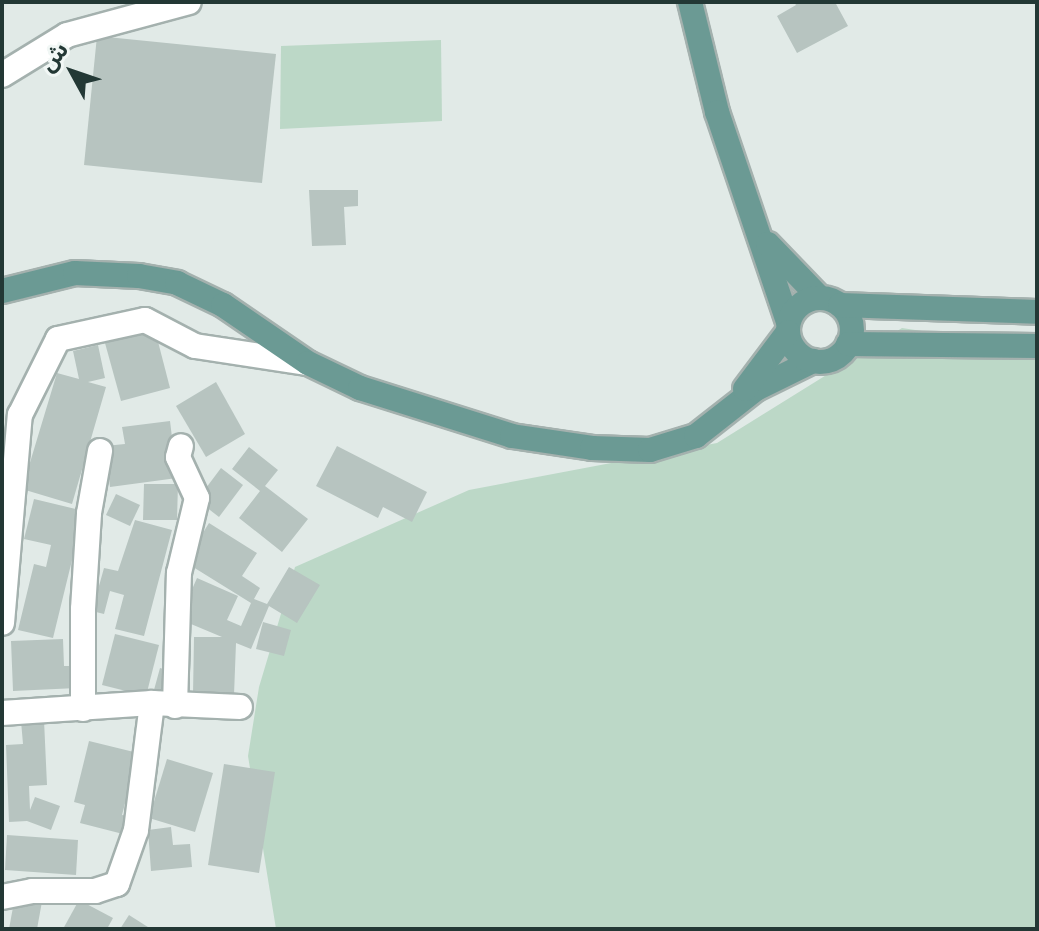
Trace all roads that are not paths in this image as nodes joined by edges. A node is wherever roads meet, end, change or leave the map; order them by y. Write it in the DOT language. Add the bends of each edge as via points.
graph roads {
  1 [pos="189,2"];
  2 [pos="690,2"];
  3 [pos="2,75"];
  4 [pos="763,239"];
  5 [pos="2,291"];
  6 [pos="830,301"];
  7 [pos="1037,312"];
  8 [pos="788,327"];
  9 [pos="848,344"];
  10 [pos="1037,346"];
  11 [pos="813,361"];
  12 [pos="308,363"];
  13 [pos="730,406"];
  14 [pos="181,446"];
  15 [pos="100,451"];
  16 [pos="2,623"];
  17 [pos="164,704"];
  18 [pos="240,707"];
  19 [pos="83,709"];
  20 [pos="2,713"];
  21 [pos="2,897"];
  1 -- 3 [label="street" via="67,35"];
  2 -- 4 [label="main road" via="717,112"];
  4 -- 6 [label="main road"];
  4 -- 8 [label="main road"];
  5 -- 12 [label="main road" via="75,273 177,283 223,305"];
  6 -- 7 [label="main road"];
  6 -- 8 [label="main road" via="800,304"];
  6 -- 9 [label="main road" via="851,323"];
  8 -- 11 [label="main road" via="795,350"];
  8 -- 13 [label="main road"];
  9 -- 10 [label="main road"];
  9 -- 11 [label="main road" via="833,359"];
  11 -- 13 [label="main road"];
  12 -- 13 [label="main road" via="360,388 440,415 512,436 592,448 650,450 696,436"];
  12 -- 16 [label="street" via="195,346 145,320 58,339 20,415"];
  14 -- 17 [label="street" via="178,457 197,498 179,573"];
  15 -- 19 [label="street" via="88,527"];
  17 -- 18 [label="street"];
  17 -- 19 [label="street"];
  17 -- 21 [label="street" via="136,830 117,884 95,891 32,891"];
  19 -- 20 [label="street"];
}
